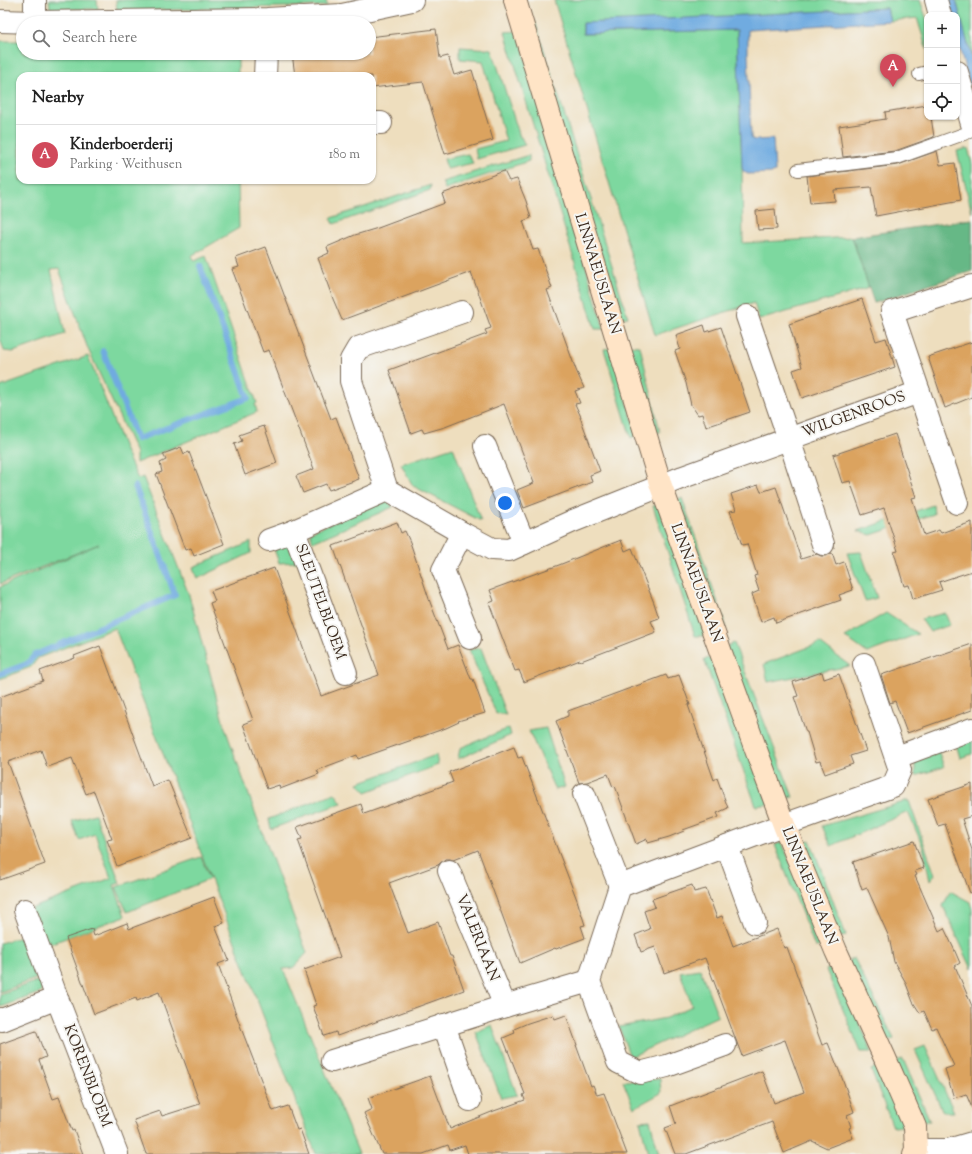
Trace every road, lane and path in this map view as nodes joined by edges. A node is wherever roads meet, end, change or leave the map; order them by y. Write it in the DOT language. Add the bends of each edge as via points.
graph roads {
  1 [pos="35,0"];
  2 [pos="412,0"];
  3 [pos="514,0"];
  4 [pos="936,0"];
  5 [pos="342,8"];
  6 [pos="939,12"];
  7 [pos="35,16"];
  8 [pos="296,16"];
  9 [pos="0,21"];
  10 [pos="16,21"];
  11 [pos="266,60"];
  12 [pos="265,72"];
  13 [pos="960,82"];
  14 [pos="972,124"];
  15 [pos="972,131"];
  16 [pos="798,170"];
  17 [pos="972,286"];
  18 [pos="462,312"];
  19 [pos="747,316"];
  20 [pos="918,392"];
  21 [pos="789,438"];
  22 [pos="485,446"];
  23 [pos="661,486"];
  24 [pos="387,490"];
  25 [pos="957,503"];
  26 [pos="294,531"];
  27 [pos="462,533"];
  28 [pos="269,540"];
  29 [pos="524,543"];
  30 [pos="823,544"];
  31 [pos="470,638"];
  32 [pos="864,664"];
  33 [pos="346,673"];
  34 [pos="972,730"];
  35 [pos="897,757"];
  36 [pos="584,794"];
  37 [pos="784,825"];
  38 [pos="727,846"];
  39 [pos="449,871"];
  40 [pos="620,886"];
  41 [pos="25,910"];
  42 [pos="755,923"];
  43 [pos="588,981"];
  44 [pos="57,998"];
  45 [pos="505,1006"];
  46 [pos="0,1019"];
  47 [pos="444,1025"];
  48 [pos="725,1045"];
  49 [pos="332,1061"];
  50 [pos="470,1100"];
  51 [pos="972,1142"];
  52 [pos="915,1152"];
  53 [pos="116,1154"];
  1 -- 7 [label="street"];
  2 -- 5 [label="street"];
  3 -- 23 [label="street, LINNAEUSLAAN"];
  4 -- 6 [label="street"];
  5 -- 8 [label="street"];
  9 -- 10 [label="street"];
  11 -- 12 [label="street"];
  13 -- 14 [label="street"];
  15 -- 16 [label="lane" via="897,158"];
  17 -- 20 [label="street, WILGENROOS" via="892,312"];
  18 -- 24 [label="street" via="358,348 351,360 353,389"];
  19 -- 21 [label="street, WILGENROOS"];
  20 -- 21 [label="street, WILGENROOS"];
  20 -- 25 [label="street, WILGENROOS"];
  21 -- 23 [label="street, WILGENROOS"];
  21 -- 30 [label="street, WILGENROOS"];
  22 -- 29 [label="street"];
  23 -- 29 [label="street"];
  23 -- 37 [label="street, LINNAEUSLAAN"];
  24 -- 26 [label="street, SLEUTELBLOEM"];
  24 -- 27 [label="street"];
  26 -- 28 [label="street, SLEUTELBLOEM"];
  26 -- 33 [label="street, SLEUTELBLOEM"];
  27 -- 29 [label="street" via="492,549 509,550"];
  27 -- 31 [label="street" via="443,570"];
  32 -- 35 [label="street"];
  34 -- 35 [label="street"];
  35 -- 37 [label="street" via="900,770 893,786"];
  36 -- 40 [label="street"];
  37 -- 38 [label="street"];
  37 -- 52 [label="street, LINNAEUSLAAN" via="836,951 915,1127"];
  38 -- 40 [label="street"];
  38 -- 42 [label="street"];
  39 -- 45 [label="street, VALERIAAN"];
  40 -- 43 [label="street"];
  41 -- 44 [label="street, KORENBLOEM"];
  43 -- 45 [label="street"];
  43 -- 48 [label="street" via="618,1062 640,1074"];
  44 -- 46 [label="street"];
  44 -- 53 [label="street, KORENBLOEM"];
  45 -- 47 [label="street"];
  47 -- 49 [label="street"];
  47 -- 50 [label="street"];
  51 -- 52 [label="street" via="948,1150"];
}
